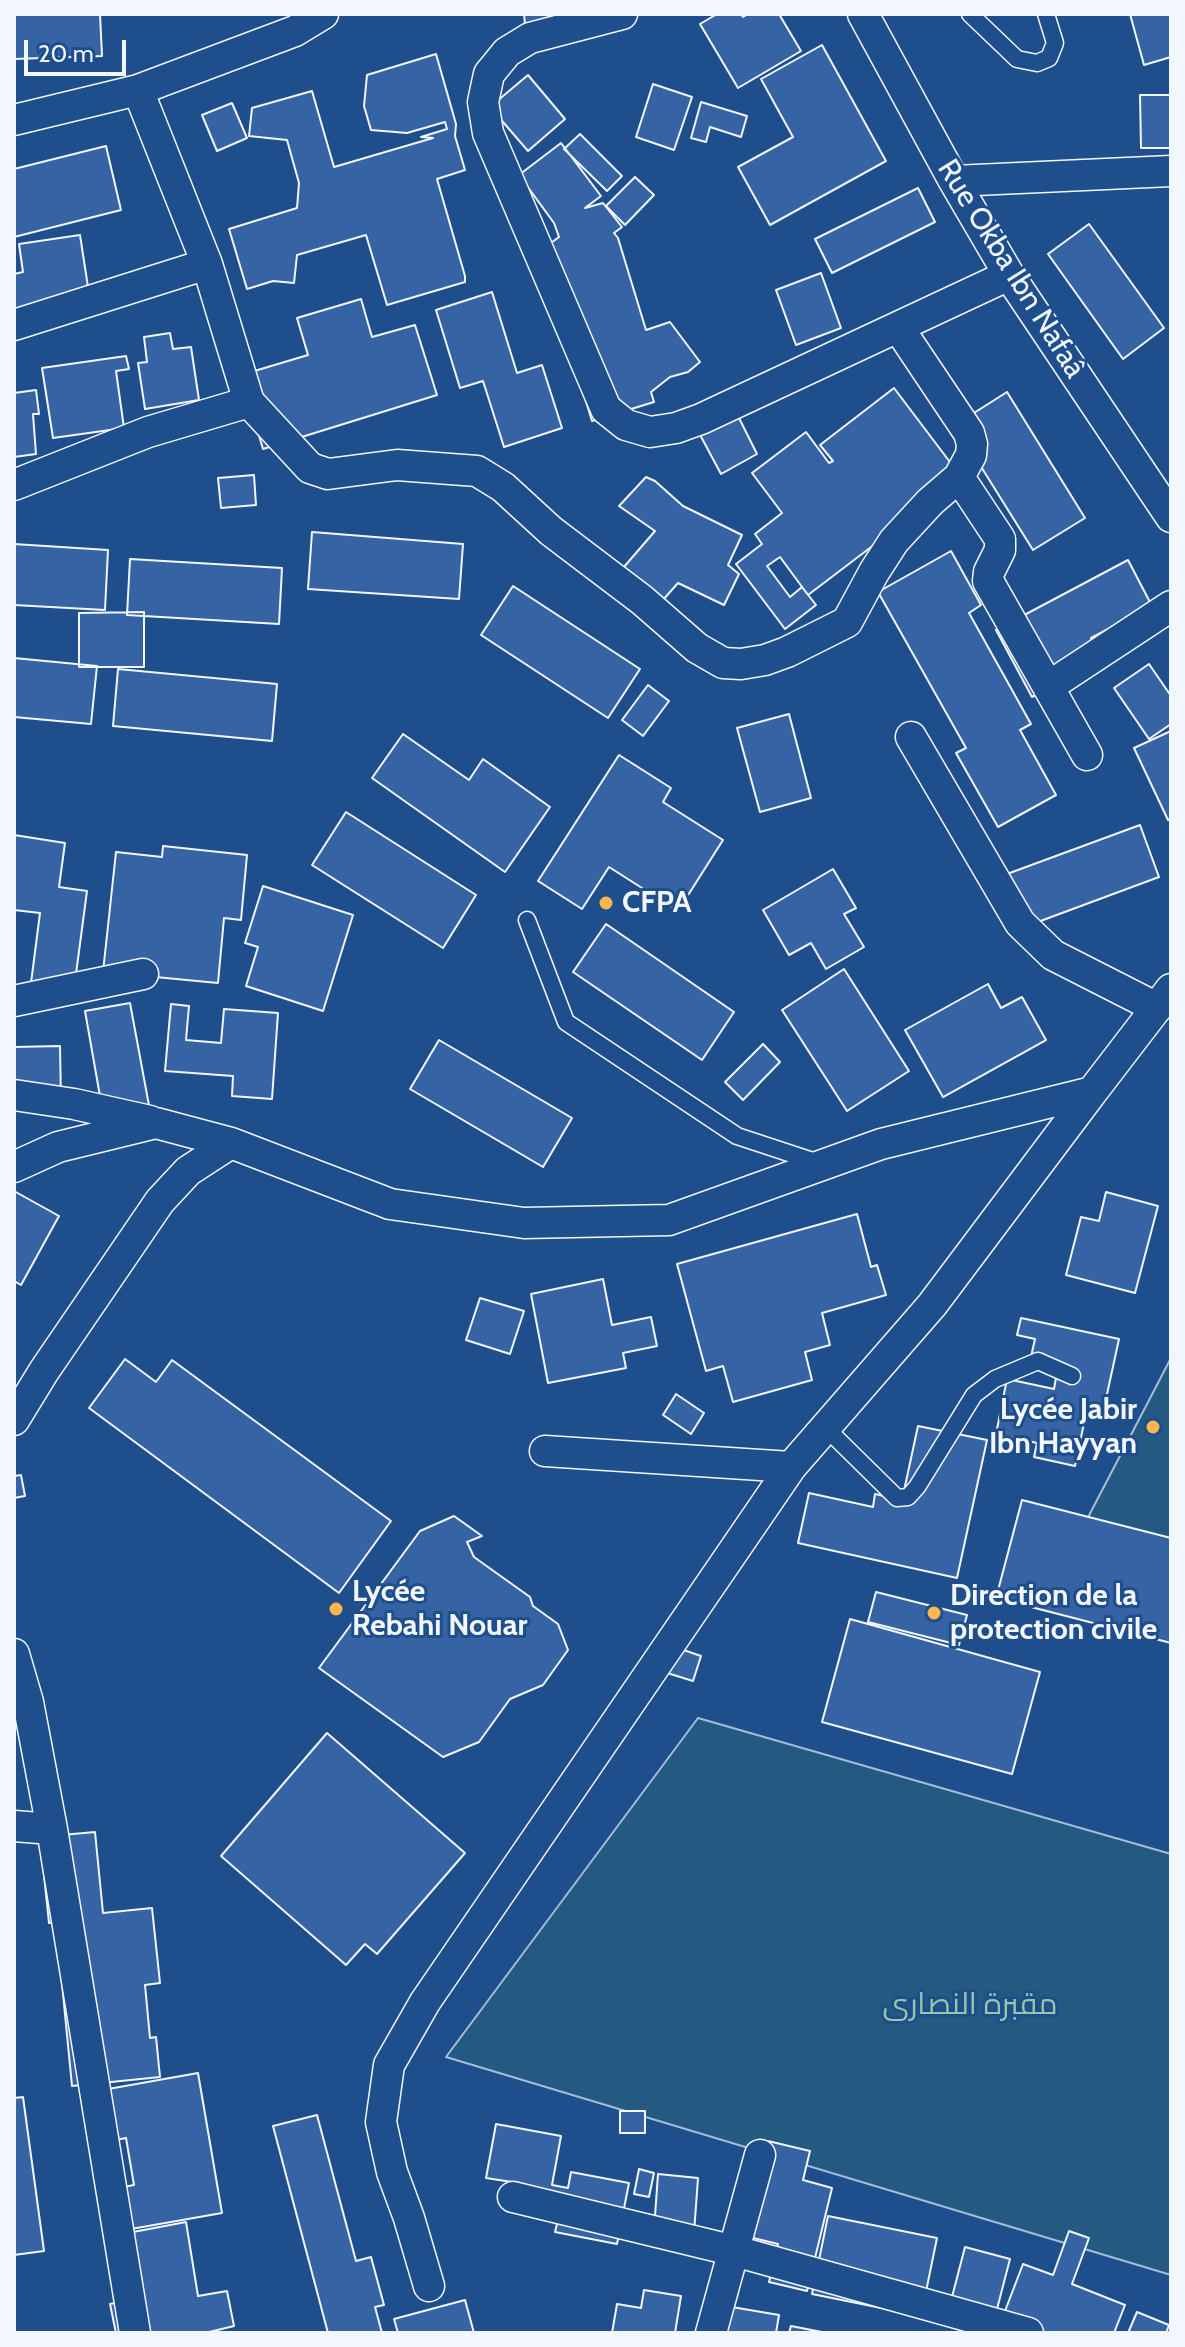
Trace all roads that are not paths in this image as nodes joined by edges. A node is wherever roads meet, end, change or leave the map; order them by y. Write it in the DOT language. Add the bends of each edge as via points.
graph roads {
  1 [pos="323,14"];
  2 [pos="622,14"];
  3 [pos="863,14"];
  4 [pos="970,14"];
  5 [pos="1046,14"];
  6 [pos="138,90"];
  7 [pos="14,120"];
  8 [pos="1171,171"];
  9 [pos="954,181"];
  10 [pos="207,264"];
  11 [pos="1009,275"];
  12 [pos="14,325"];
  13 [pos="898,327"];
  14 [pos="249,402"];
  15 [pos="959,477"];
  16 [pos="14,485"];
  17 [pos="1171,517"];
  18 [pos="1171,606"];
  19 [pos="1048,687"];
  20 [pos="911,737"];
  21 [pos="1087,755"];
  22 [pos="527,920"];
  23 [pos="143,974"];
  24 [pos="1164,998"];
  25 [pos="14,1001"];
  26 [pos="1092,1092"];
  27 [pos="14,1095"];
  28 [pos="156,1123"];
  29 [pos="231,1143"];
  30 [pos="824,1164"];
  31 [pos="14,1167"];
  32 [pos="1072,1376"];
  33 [pos="14,1420"];
  34 [pos="825,1427"];
  35 [pos="545,1451"];
  36 [pos="791,1467"];
  37 [pos="14,1654"];
  38 [pos="14,1826"];
  39 [pos="52,1829"];
  40 [pos="760,2155"];
  41 [pos="513,2197"];
  42 [pos="735,2251"];
  43 [pos="429,2286"];
  44 [pos="135,2333"];
  45 [pos="711,2333"];
  46 [pos="1028,2333"];
  1 -- 6 [label="street" via="295,31"];
  2 -- 13 [label="street" via="530,38 507,52 489,74 483,102 488,133 606,409 626,425 650,432 676,428"];
  3 -- 9 [label="street, Rue Okba Ibn Nafaâ"];
  4 -- 5 [label="lane" via="1017,59 1037,63 1049,58 1055,43"];
  6 -- 7 [label="street"];
  6 -- 10 [label="street"];
  8 -- 9 [label="street"];
  9 -- 11 [label="street, Rue Okba Ibn Nafaâ"];
  10 -- 12 [label="street"];
  10 -- 14 [label="street"];
  11 -- 13 [label="street"];
  11 -- 17 [label="street, Rue Okba Ibn Nafaâ"];
  13 -- 15 [label="street" via="969,433 971,455"];
  14 -- 15 [label="street" via="320,473 397,465 477,471 697,648 723,663 765,660 847,622 894,541"];
  14 -- 16 [label="street" via="148,432"];
  15 -- 19 [label="street" via="1000,539 988,581"];
  18 -- 19 [label="street"];
  19 -- 21 [label="street"];
  20 -- 24 [label="street" via="1020,923 1053,955"];
  22 -- 30 [label="lane" via="566,1022 737,1136"];
  23 -- 25 [label="street"];
  24 -- 26 [label="street"];
  26 -- 30 [label="street" via="881,1144"];
  26 -- 34 [label="street" via="932,1305"];
  27 -- 28 [label="street"];
  28 -- 29 [label="street"];
  28 -- 31 [label="street" via="58,1147"];
  29 -- 30 [label="street" via="390,1204 524,1223 669,1220"];
  29 -- 33 [label="street" via="188,1171 160,1201"];
  32 -- 34 [label="lane" via="1038,1361 995,1379 974,1395 908,1497 897,1498"];
  34 -- 36 [label="street"];
  35 -- 36 [label="street"];
  36 -- 43 [label="street" via="425,2002 389,2065 381,2122"];
  37 -- 39 [label="street"];
  38 -- 39 [label="street"];
  39 -- 44 [label="street"];
  40 -- 42 [label="street"];
  41 -- 42 [label="street"];
  42 -- 45 [label="street"];
  42 -- 46 [label="street"];
}
